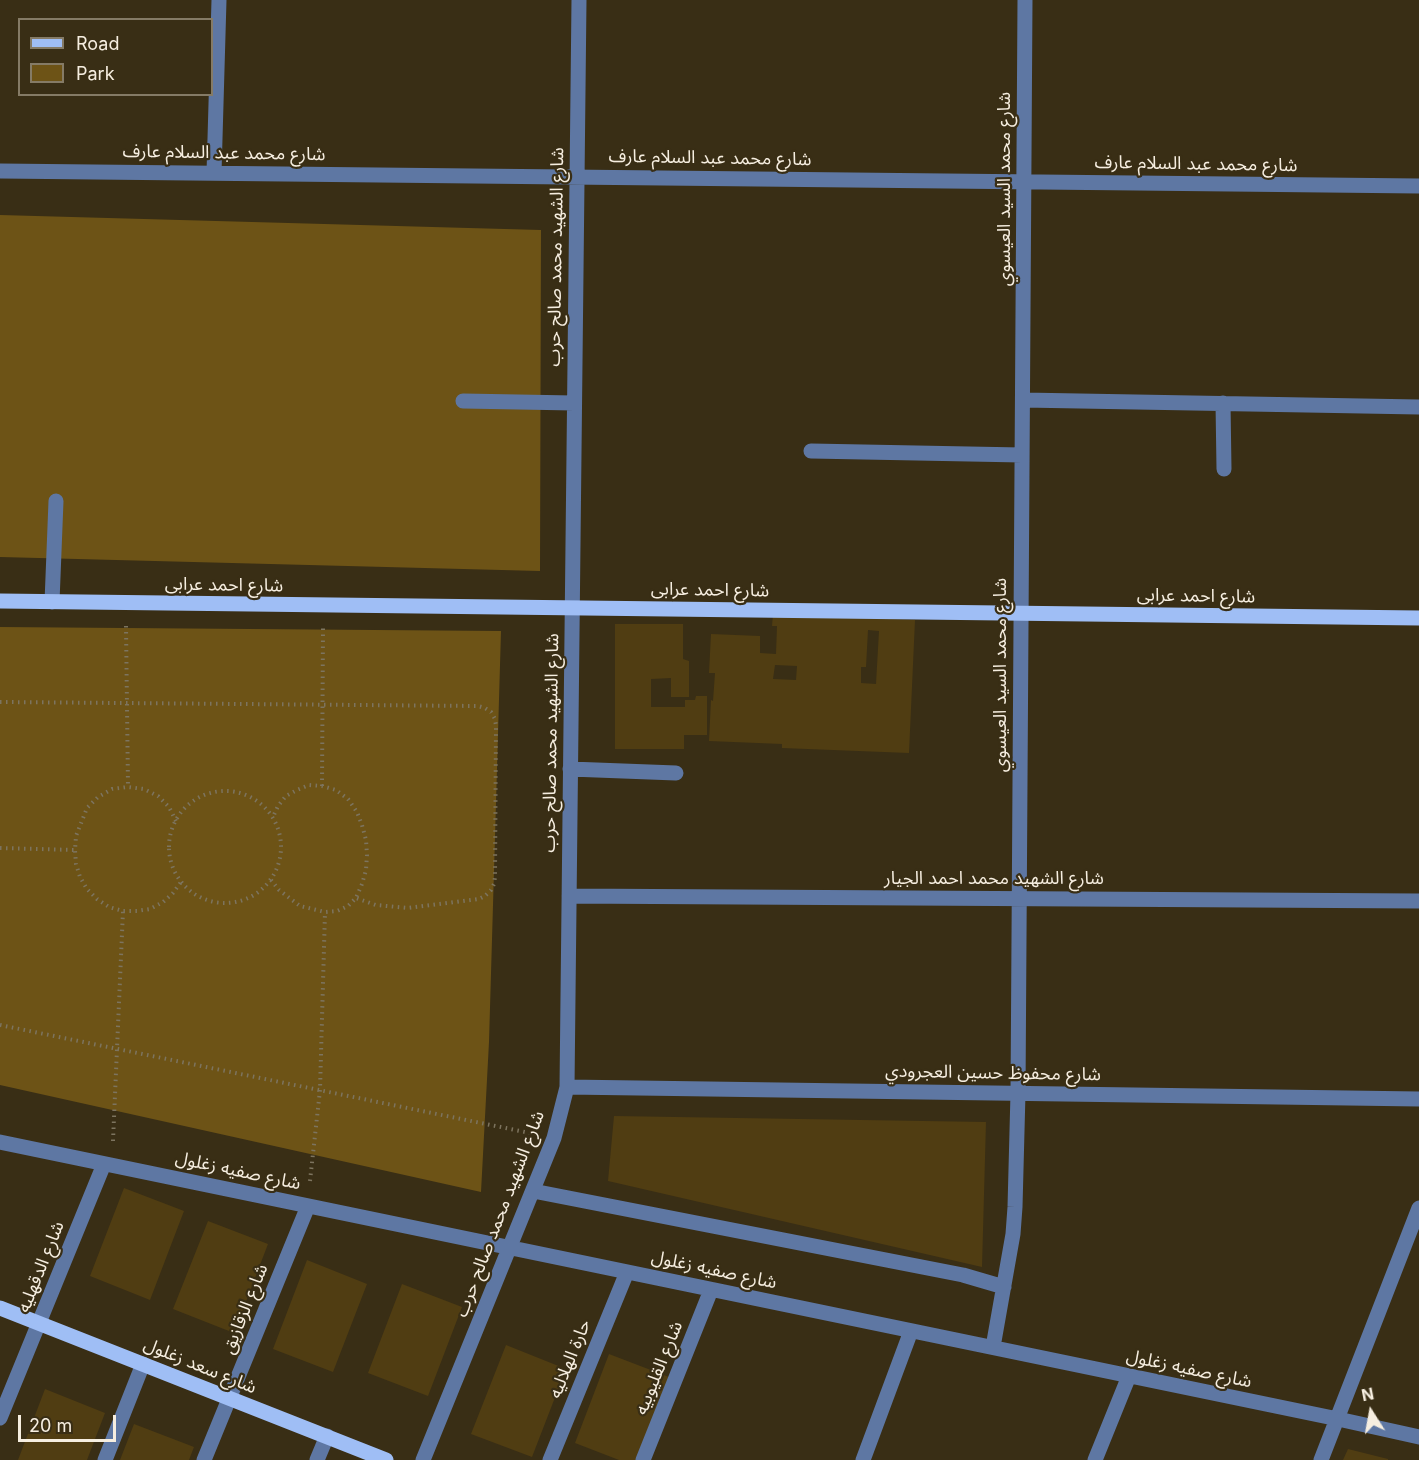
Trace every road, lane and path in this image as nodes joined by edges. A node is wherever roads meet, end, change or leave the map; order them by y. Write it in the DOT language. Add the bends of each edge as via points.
graph roads {
  1 [pos="219,0"];
  2 [pos="579,0"];
  3 [pos="1025,0"];
  4 [pos="0,171"];
  5 [pos="214,172"];
  6 [pos="577,177"];
  7 [pos="1024,181"];
  8 [pos="1419,186"];
  9 [pos="1023,400"];
  10 [pos="464,401"];
  11 [pos="574,403"];
  12 [pos="1223,404"];
  13 [pos="1419,407"];
  14 [pos="811,451"];
  15 [pos="1022,455"];
  16 [pos="1224,469"];
  17 [pos="56,501"];
  18 [pos="0,602"];
  19 [pos="52,602"];
  20 [pos="126,603"];
  21 [pos="323,606"];
  22 [pos="571,608"];
  23 [pos="1021,614"];
  24 [pos="1419,618"];
  25 [pos="0,702"];
  26 [pos="127,703"];
  27 [pos="322,705"];
  28 [pos="570,769"];
  29 [pos="676,773"];
  30 [pos="322,786"];
  31 [pos="128,787"];
  32 [pos="273,817"];
  33 [pos="176,821"];
  34 [pos="0,848"];
  35 [pos="75,850"];
  36 [pos="271,880"];
  37 [pos="181,882"];
  38 [pos="569,896"];
  39 [pos="356,898"];
  40 [pos="1020,899"];
  41 [pos="1419,901"];
  42 [pos="123,911"];
  43 [pos="325,912"];
  44 [pos="0,1025"];
  45 [pos="117,1049"];
  46 [pos="567,1087"];
  47 [pos="320,1090"];
  48 [pos="1018,1093"];
  49 [pos="1419,1099"];
  50 [pos="554,1138"];
  51 [pos="0,1142"];
  52 [pos="108,1165"];
  53 [pos="533,1191"];
  54 [pos="308,1206"];
  55 [pos="1419,1208"];
  56 [pos="510,1247"];
  57 [pos="627,1272"];
  58 [pos="1004,1287"];
  59 [pos="711,1290"];
  60 [pos="0,1308"];
  61 [pos="39,1323"];
  62 [pos="911,1331"];
  63 [pos="993,1347"];
  64 [pos="143,1364"];
  65 [pos="1129,1376"];
  66 [pos="229,1398"];
  67 [pos="0,1418"];
  68 [pos="1338,1419"];
  69 [pos="327,1436"];
  70 [pos="1419,1437"];
  71 [pos="105,1460"];
  72 [pos="204,1460"];
  73 [pos="317,1460"];
  74 [pos="386,1460"];
  75 [pos="423,1460"];
  76 [pos="550,1460"];
  77 [pos="643,1460"];
  78 [pos="863,1460"];
  79 [pos="1095,1460"];
  80 [pos="1321,1460"];
  1 -- 5 [label="street"];
  2 -- 6 [label="street, شارع الشهيد محمد صالح حرب"];
  3 -- 7 [label="street, شارع محمد السيد العيسوي"];
  4 -- 5 [label="street, شارع محمد عبد السلام عارف"];
  5 -- 6 [label="street, شارع محمد عبد السلام عارف"];
  6 -- 7 [label="street, شارع محمد عبد السلام عارف"];
  6 -- 11 [label="street, شارع الشهيد محمد صالح حرب"];
  7 -- 8 [label="street, شارع محمد عبد السلام عارف"];
  7 -- 9 [label="street, شارع محمد السيد العيسوي"];
  9 -- 12 [label="street"];
  9 -- 15 [label="street, شارع محمد السيد العيسوي"];
  10 -- 11 [label="street"];
  11 -- 22 [label="street, شارع الشهيد محمد صالح حرب"];
  12 -- 13 [label="street"];
  12 -- 16 [label="street"];
  14 -- 15 [label="street"];
  15 -- 23 [label="street, شارع محمد السيد العيسوي"];
  17 -- 19 [label="street"];
  18 -- 19 [label="main road, شارع احمد عرابى"];
  19 -- 20 [label="main road, شارع احمد عرابى"];
  20 -- 21 [label="main road, شارع احمد عرابى"];
  20 -- 26 [label="path"];
  21 -- 22 [label="main road, شارع احمد عرابى"];
  21 -- 27 [label="path"];
  22 -- 23 [label="main road, شارع احمد عرابى"];
  22 -- 28 [label="street, شارع الشهيد محمد صالح حرب"];
  23 -- 24 [label="main road, شارع احمد عرابى"];
  23 -- 40 [label="street, شارع محمد السيد العيسوي"];
  25 -- 26 [label="path"];
  26 -- 27 [label="path"];
  26 -- 31 [label="path"];
  27 -- 30 [label="path"];
  27 -- 39 [label="path" via="478,706 491,712 495,719 495,877 490,890 479,899 408,908 376,905"];
  28 -- 29 [label="street"];
  28 -- 38 [label="street, شارع الشهيد محمد صالح حرب"];
  30 -- 32 [label="path" via="309,786 286,796"];
  30 -- 39 [label="path" via="348,799 362,825 367,862"];
  31 -- 33 [label="path" via="158,796"];
  31 -- 35 [label="path" via="112,789 87,808"];
  32 -- 33 [label="path" via="248,796 231,792 199,798"];
  32 -- 36 [label="path" via="281,842"];
  33 -- 37 [label="path" via="170,852"];
  34 -- 35 [label="path"];
  35 -- 42 [label="path" via="76,864 87,889 109,907"];
  36 -- 37 [label="path" via="248,898 219,903 191,892"];
  36 -- 43 [label="path" via="300,906"];
  37 -- 42 [label="path" via="163,902 150,909"];
  38 -- 40 [label="street, شارع الشهيد محمد احمد الجيار"];
  38 -- 46 [label="street, شارع الشهيد محمد صالح حرب"];
  39 -- 43 [label="path" via="337,911"];
  40 -- 41 [label="street, شارع الشهيد محمد احمد الجيار"];
  40 -- 48 [label="street, شارع محمد السيد العيسوي"];
  42 -- 45 [label="path"];
  43 -- 47 [label="path"];
  44 -- 45 [label="path"];
  45 -- 47 [label="path"];
  45 -- 52 [label="path"];
  46 -- 48 [label="street, شارع محفوظ حسين العجرودي"];
  46 -- 50 [label="street, شارع الشهيد محمد صالح حرب"];
  47 -- 50 [label="path"];
  47 -- 54 [label="path"];
  48 -- 49 [label="street, شارع محفوظ حسين العجرودي"];
  48 -- 58 [label="street, شارع محمد السيد العيسوي" via="1016,1207"];
  50 -- 53 [label="street, شارع الشهيد محمد صالح حرب"];
  51 -- 52 [label="street, شارع صفيه زغلول"];
  52 -- 54 [label="street, شارع صفيه زغلول"];
  52 -- 61 [label="street, شارع الدقهليه"];
  53 -- 56 [label="street, شارع الشهيد محمد صالح حرب"];
  53 -- 58 [label="street" via="963,1275"];
  54 -- 56 [label="street, شارع صفيه زغلول"];
  54 -- 66 [label="street, شارع الزقازيق"];
  55 -- 68 [label="street"];
  56 -- 57 [label="street, شارع صفيه زغلول"];
  56 -- 75 [label="street, شارع الشهيد محمد صالح حرب"];
  57 -- 59 [label="street, شارع صفيه زغلول"];
  57 -- 76 [label="street, حارة الهلاليه"];
  58 -- 63 [label="street, شارع محمد السيد العيسوي"];
  59 -- 62 [label="street, شارع صفيه زغلول"];
  59 -- 77 [label="street, شارع القليوبيه"];
  60 -- 61 [label="main road, شارع سعد زغلول"];
  61 -- 64 [label="main road, شارع سعد زغلول"];
  61 -- 67 [label="street, شارع الدقهليه"];
  62 -- 63 [label="street, شارع صفيه زغلول"];
  62 -- 78 [label="street"];
  63 -- 65 [label="street, شارع صفيه زغلول"];
  64 -- 66 [label="main road, شارع سعد زغلول"];
  64 -- 71 [label="street"];
  65 -- 68 [label="street, شارع صفيه زغلول"];
  65 -- 79 [label="street"];
  66 -- 69 [label="main road, شارع سعد زغلول"];
  66 -- 72 [label="street, شارع الزقازيق"];
  68 -- 70 [label="street, شارع صفيه زغلول"];
  68 -- 80 [label="street"];
  69 -- 73 [label="street"];
  69 -- 74 [label="main road, شارع سعد زغلول"];
}
